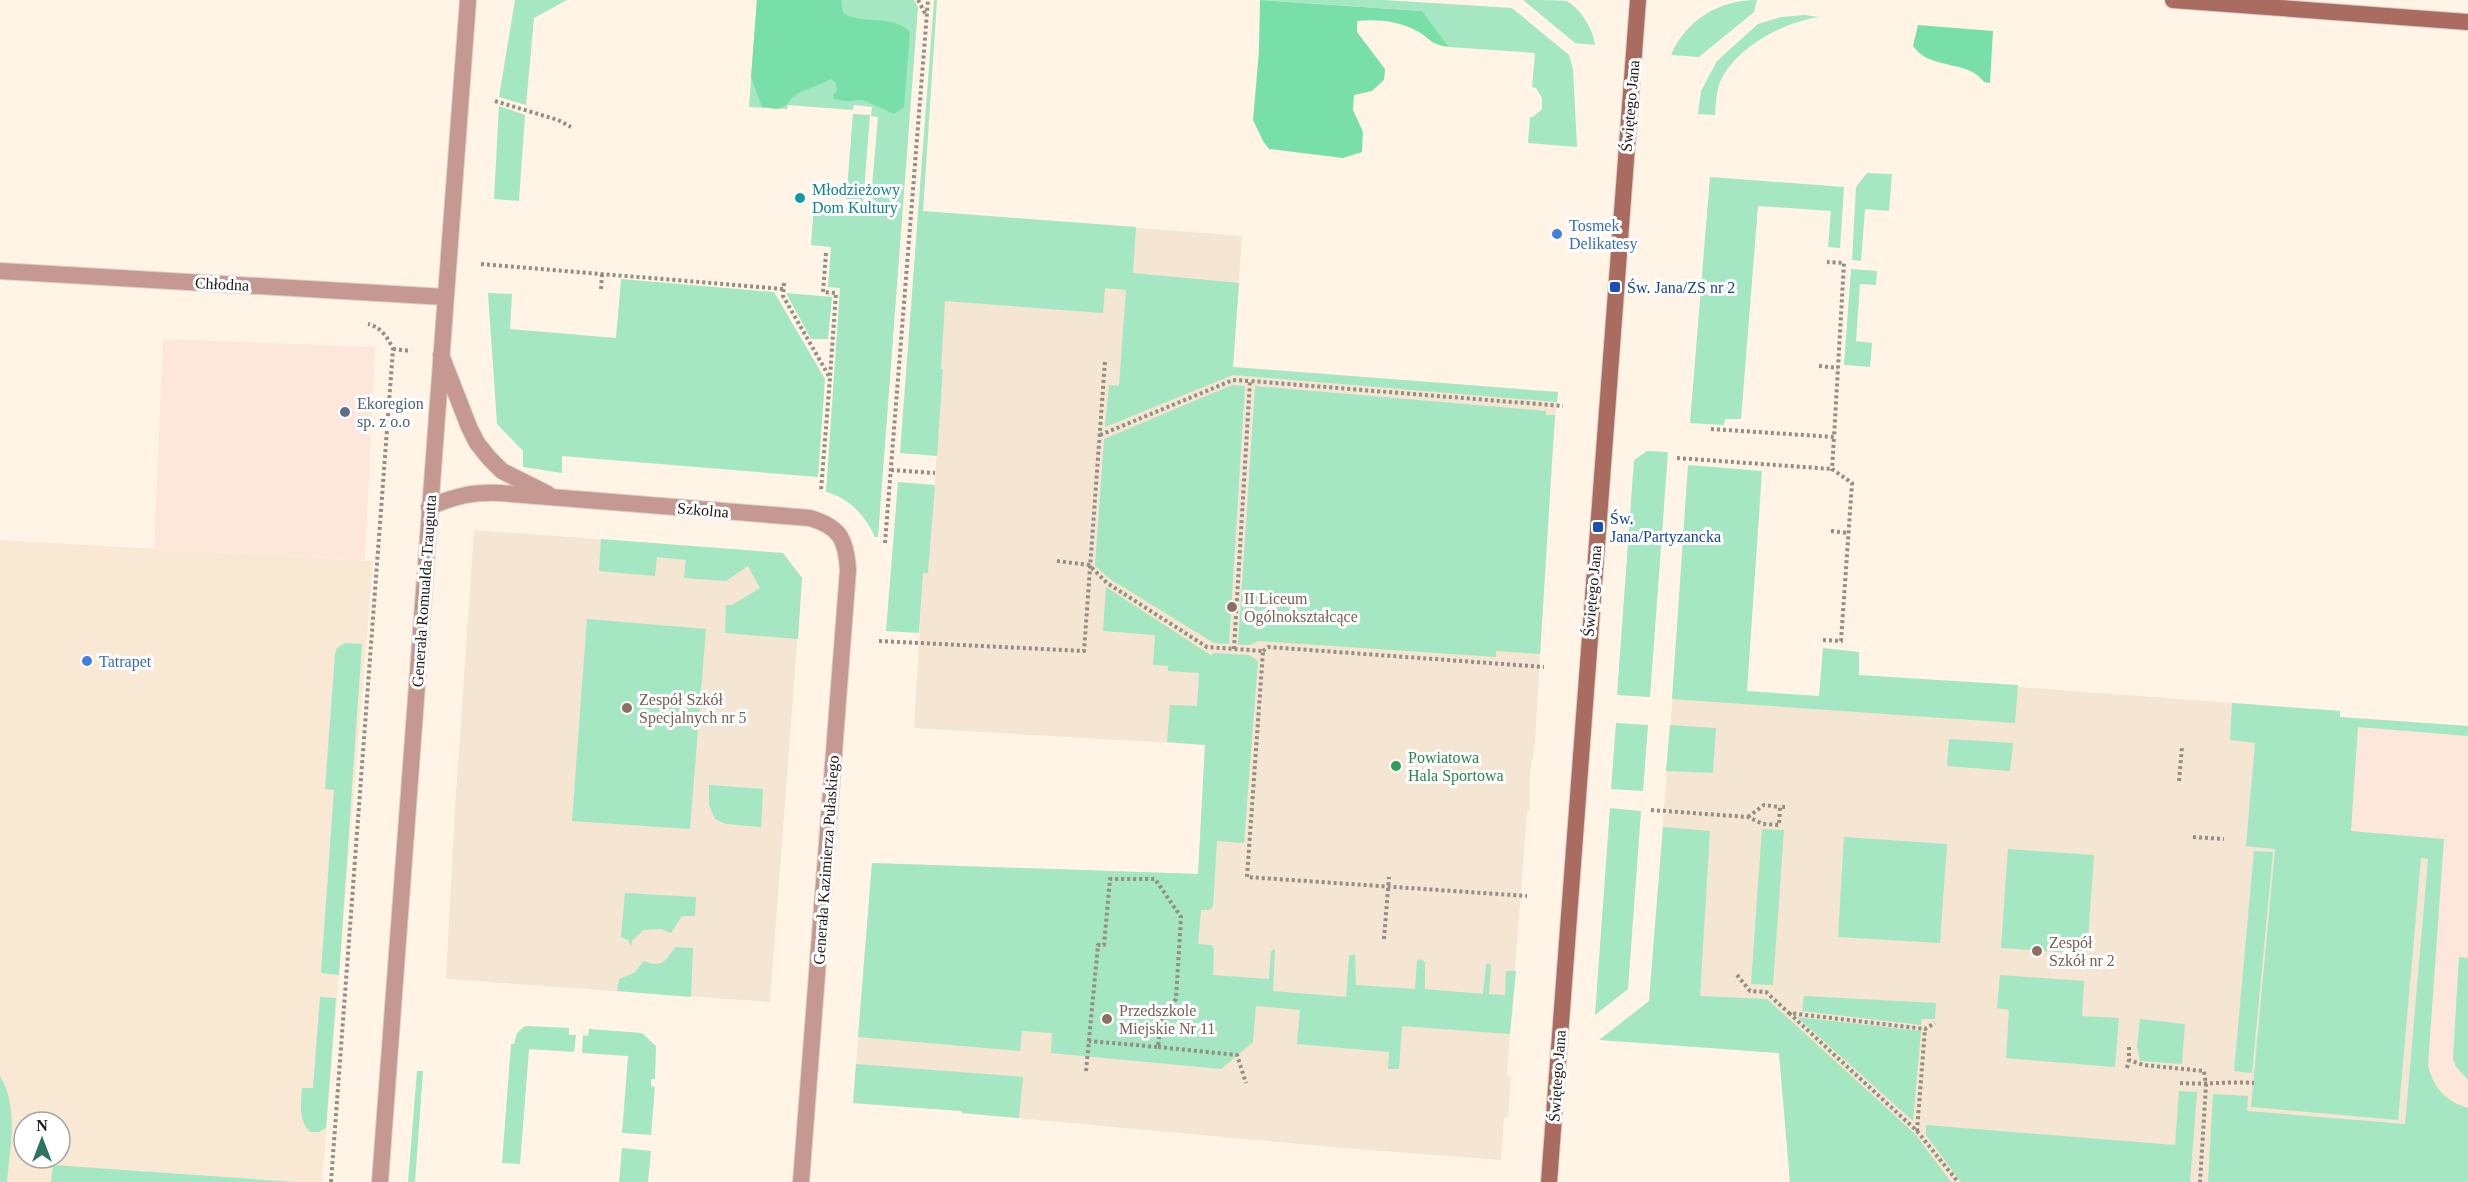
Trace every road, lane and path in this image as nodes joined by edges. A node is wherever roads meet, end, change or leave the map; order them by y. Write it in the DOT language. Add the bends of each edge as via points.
graph roads {
  1 [pos="468,0"];
  2 [pos="918,0"];
  3 [pos="928,0"];
  4 [pos="1638,0"];
  5 [pos="2173,0"];
  6 [pos="926,15"];
  7 [pos="2468,22"];
  8 [pos="495,101"];
  9 [pos="571,127"];
  10 [pos="826,253"];
  11 [pos="1827,262"];
  12 [pos="481,264"];
  13 [pos="0,271"];
  14 [pos="602,274"];
  15 [pos="784,283"];
  16 [pos="601,289"];
  17 [pos="783,289"];
  18 [pos="445,297"];
  19 [pos="411,351"];
  20 [pos="440,353"];
  21 [pos="1105,361"];
  22 [pos="1819,366"];
  23 [pos="1838,368"];
  24 [pos="830,378"];
  25 [pos="1250,381"];
  26 [pos="1563,406"];
  27 [pos="1711,429"];
  28 [pos="1099,435"];
  29 [pos="1834,437"];
  30 [pos="1677,458"];
  31 [pos="1832,469"];
  32 [pos="891,470"];
  33 [pos="935,473"];
  34 [pos="821,494"];
  35 [pos="557,498"];
  36 [pos="429,507"];
  37 [pos="1831,531"];
  38 [pos="1848,533"];
  39 [pos="842,539"];
  40 [pos="885,543"];
  41 [pos="1057,561"];
  42 [pos="1089,565"];
  43 [pos="1823,640"];
  44 [pos="879,641"];
  45 [pos="1234,649"];
  46 [pos="1263,651"];
  47 [pos="1544,667"];
  48 [pos="2182,747"];
  49 [pos="2179,781"];
  50 [pos="1780,807"];
  51 [pos="1785,807"];
  52 [pos="1652,810"];
  53 [pos="1748,817"];
  54 [pos="2193,837"];
  55 [pos="2224,839"];
  56 [pos="1389,877"];
  57 [pos="1388,887"];
  58 [pos="1527,896"];
  59 [pos="1384,939"];
  60 [pos="1737,975"];
  61 [pos="1789,1013"];
  62 [pos="1935,1023"];
  63 [pos="1925,1029"];
  64 [pos="1089,1041"];
  65 [pos="1158,1047"];
  66 [pos="2129,1047"];
  67 [pos="2129,1060"];
  68 [pos="2127,1068"];
  69 [pos="1086,1071"];
  70 [pos="1246,1083"];
  71 [pos="2180,1083"];
  72 [pos="2254,1083"];
  73 [pos="2206,1085"];
  74 [pos="1917,1131"];
  75 [pos="331,1182"];
  76 [pos="380,1182"];
  77 [pos="801,1182"];
  78 [pos="1549,1182"];
  79 [pos="1958,1182"];
  80 [pos="2200,1182"];
  1 -- 18 [label="street, Generała Romualda Traugutta"];
  2 -- 6 [label="path"];
  3 -- 6 [label="path"];
  4 -- 78 [label="main road, Świętego Jana"];
  5 -- 7 [label="main road"];
  6 -- 32 [label="path"];
  8 -- 9 [label="path"];
  10 -- 24 [label="path" via="823,292 836,293"];
  11 -- 23 [label="path" via="1844,263"];
  12 -- 14 [label="path"];
  13 -- 18 [label="street, Chłodna"];
  14 -- 16 [label="path"];
  14 -- 17 [label="path"];
  15 -- 17 [label="path"];
  17 -- 24 [label="path" via="783,296"];
  18 -- 20 [label="street, Generała Romualda Traugutta"];
  19 -- 75 [label="path" via="393,349"];
  20 -- 35 [label="street, Szkolna" via="477,443 489,458 502,471"];
  20 -- 36 [label="street, Generała Romualda Traugutta"];
  21 -- 28 [label="path"];
  22 -- 23 [label="path"];
  23 -- 29 [label="path"];
  24 -- 34 [label="path"];
  25 -- 26 [label="path"];
  25 -- 28 [label="path" via="1233,380"];
  25 -- 45 [label="path"];
  27 -- 29 [label="path"];
  28 -- 42 [label="path"];
  29 -- 31 [label="path"];
  30 -- 31 [label="path"];
  31 -- 38 [label="path" via="1852,483"];
  32 -- 33 [label="path"];
  32 -- 40 [label="path"];
  35 -- 36 [label="street, Szkolna" via="479,493 455,496"];
  35 -- 39 [label="street, Szkolna" via="810,518 835,529"];
  36 -- 76 [label="street, Generała Romualda Traugutta"];
  37 -- 38 [label="path"];
  38 -- 43 [label="path" via="1841,641"];
  39 -- 77 [label="street, Generała Kazimierza Pułaskiego" via="848,570"];
  41 -- 42 [label="path"];
  42 -- 44 [label="path" via="1084,651"];
  42 -- 45 [label="path" via="1107,583 1207,647"];
  45 -- 46 [label="path"];
  46 -- 47 [label="path" via="1268,647"];
  46 -- 57 [label="path" via="1247,877"];
  48 -- 49 [label="path"];
  50 -- 51 [label="path"];
  50 -- 53 [label="path" via="1764,805"];
  50 -- 53 [label="path" via="1779,825 1762,824"];
  52 -- 53 [label="path"];
  54 -- 55 [label="path"];
  56 -- 57 [label="path"];
  57 -- 58 [label="path"];
  57 -- 59 [label="path"];
  60 -- 61 [label="path" via="1750,991 1766,992"];
  61 -- 63 [label="path"];
  61 -- 74 [label="path"];
  62 -- 63 [label="path"];
  63 -- 74 [label="path"];
  64 -- 65 [label="path"];
  64 -- 65 [label="path" via="1098,945 1104,945 1110,879 1155,879 1181,917 1176,999 1161,1020"];
  64 -- 69 [label="path"];
  65 -- 70 [label="path" via="1237,1055"];
  66 -- 67 [label="path"];
  67 -- 68 [label="path"];
  67 -- 73 [label="path" via="2204,1071"];
  71 -- 73 [label="path"];
  72 -- 73 [label="path" via="2228,1081"];
  73 -- 80 [label="path"];
  74 -- 79 [label="path"];
}
